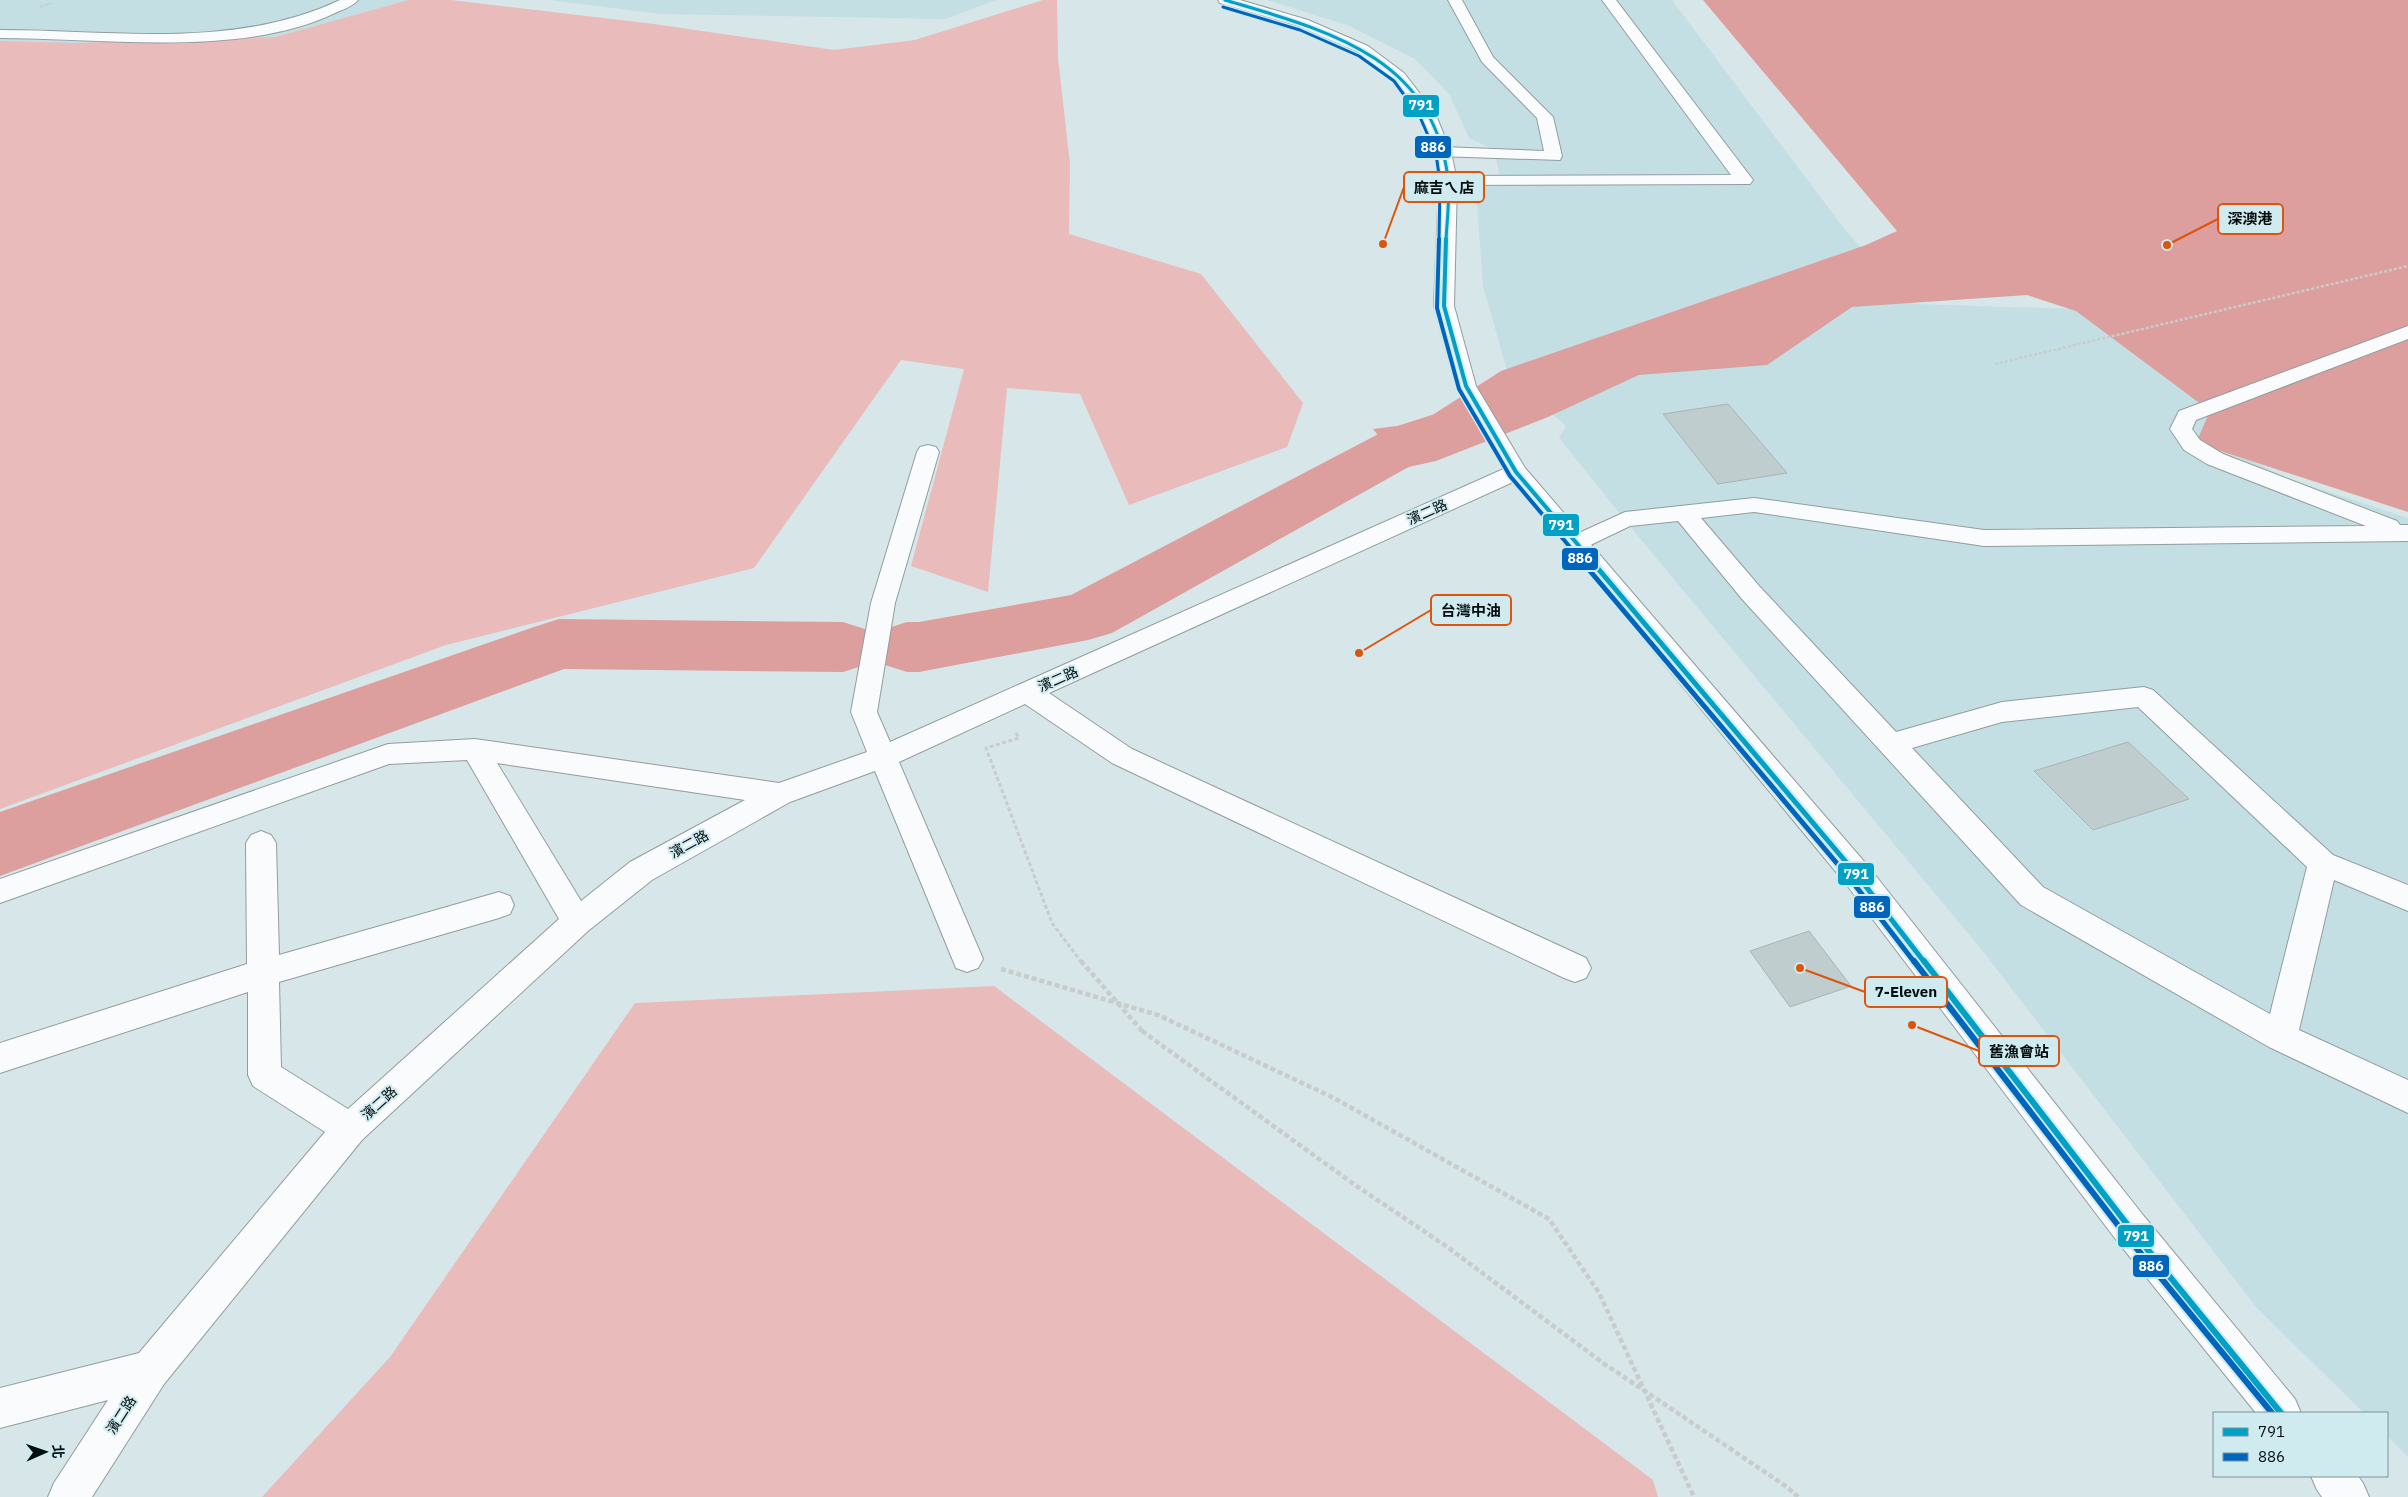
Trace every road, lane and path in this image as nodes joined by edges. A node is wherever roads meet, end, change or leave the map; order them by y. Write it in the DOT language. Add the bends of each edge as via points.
graph roads {
  1 [pos="351,0"];
  2 [pos="1224,0"];
  3 [pos="1455,0"];
  4 [pos="1608,0"];
  5 [pos="0,34"];
  6 [pos="1443,152"];
  7 [pos="1448,181"];
  8 [pos="2408,266"];
  9 [pos="2408,332"];
  10 [pos="1995,364"];
  11 [pos="928,452"];
  12 [pos="1516,472"];
  13 [pos="1684,513"];
  14 [pos="2406,532"];
  15 [pos="1576,544"];
  16 [pos="1027,692"];
  17 [pos="1891,744"];
  18 [pos="986,748"];
  19 [pos="475,749"];
  20 [pos="883,757"];
  21 [pos="780,794"];
  22 [pos="261,843"];
  23 [pos="2323,863"];
  24 [pos="0,891"];
  25 [pos="2408,898"];
  26 [pos="499,905"];
  27 [pos="577,922"];
  28 [pos="967,959"];
  29 [pos="1575,968"];
  30 [pos="263,973"];
  31 [pos="2281,1037"];
  32 [pos="0,1058"];
  33 [pos="2408,1097"];
  34 [pos="350,1129"];
  35 [pos="150,1370"];
  36 [pos="0,1408"];
  37 [pos="2279,1412"];
  38 [pos="2332,1477"];
  39 [pos="68,1497"];
  40 [pos="1694,1497"];
  41 [pos="1798,1497"];
  42 [pos="2349,1497"];
  1 -- 5 [label="main road" via="280,27 215,35 82,37"];
  2 -- 6 [label="main road" via="1303,23 1363,50 1399,76 1427,113"];
  3 -- 6 [label="main road" via="1487,59 1545,118 1554,156"];
  4 -- 7 [label="main road" via="1744,180"];
  6 -- 7 [label="main road"];
  7 -- 12 [label="main road" via="1444,306 1466,386"];
  8 -- 10 [label="path"];
  9 -- 14 [label="main road" via="2187,416 2181,429 2192,446 2215,460"];
  11 -- 20 [label="main road" via="883,603 864,712"];
  12 -- 15 [label="main road"];
  12 -- 16 [label="main road, 濱二路"];
  13 -- 14 [label="main road" via="1754,505 1984,538"];
  13 -- 15 [label="main road" via="1625,519"];
  13 -- 17 [label="main road" via="1750,593"];
  15 -- 37 [label="main road" via="1857,875 2130,1228"];
  16 -- 20 [label="main road, 濱二路"];
  16 -- 29 [label="main road" via="1122,756"];
  17 -- 23 [label="main road" via="2002,712 2144,697"];
  17 -- 31 [label="main road" via="2032,896"];
  18 -- 41 [label="path, bridge" via="1052,923 1090,974 1142,1031 1355,1185 1446,1246 1604,1363"];
  19 -- 21 [label="main road"];
  19 -- 24 [label="main road" via="388,754"];
  19 -- 27 [label="main road"];
  20 -- 21 [label="main road, 濱二路"];
  20 -- 28 [label="main road"];
  21 -- 27 [label="main road, 濱二路" via="641,871"];
  22 -- 30 [label="main road"];
  23 -- 25 [label="main road"];
  23 -- 31 [label="main road"];
  26 -- 30 [label="main road"];
  27 -- 34 [label="main road, 濱二路"];
  28 -- 40 [label="path" via="1158,1015 1334,1098 1549,1219 1599,1294"];
  30 -- 32 [label="main road"];
  30 -- 34 [label="main road" via="265,1075"];
  31 -- 33 [label="main road"];
  34 -- 35 [label="main road, 濱二路"];
  35 -- 36 [label="main road"];
  35 -- 39 [label="main road, 濱二路"];
  38 -- 42 [label="main road"];
}
